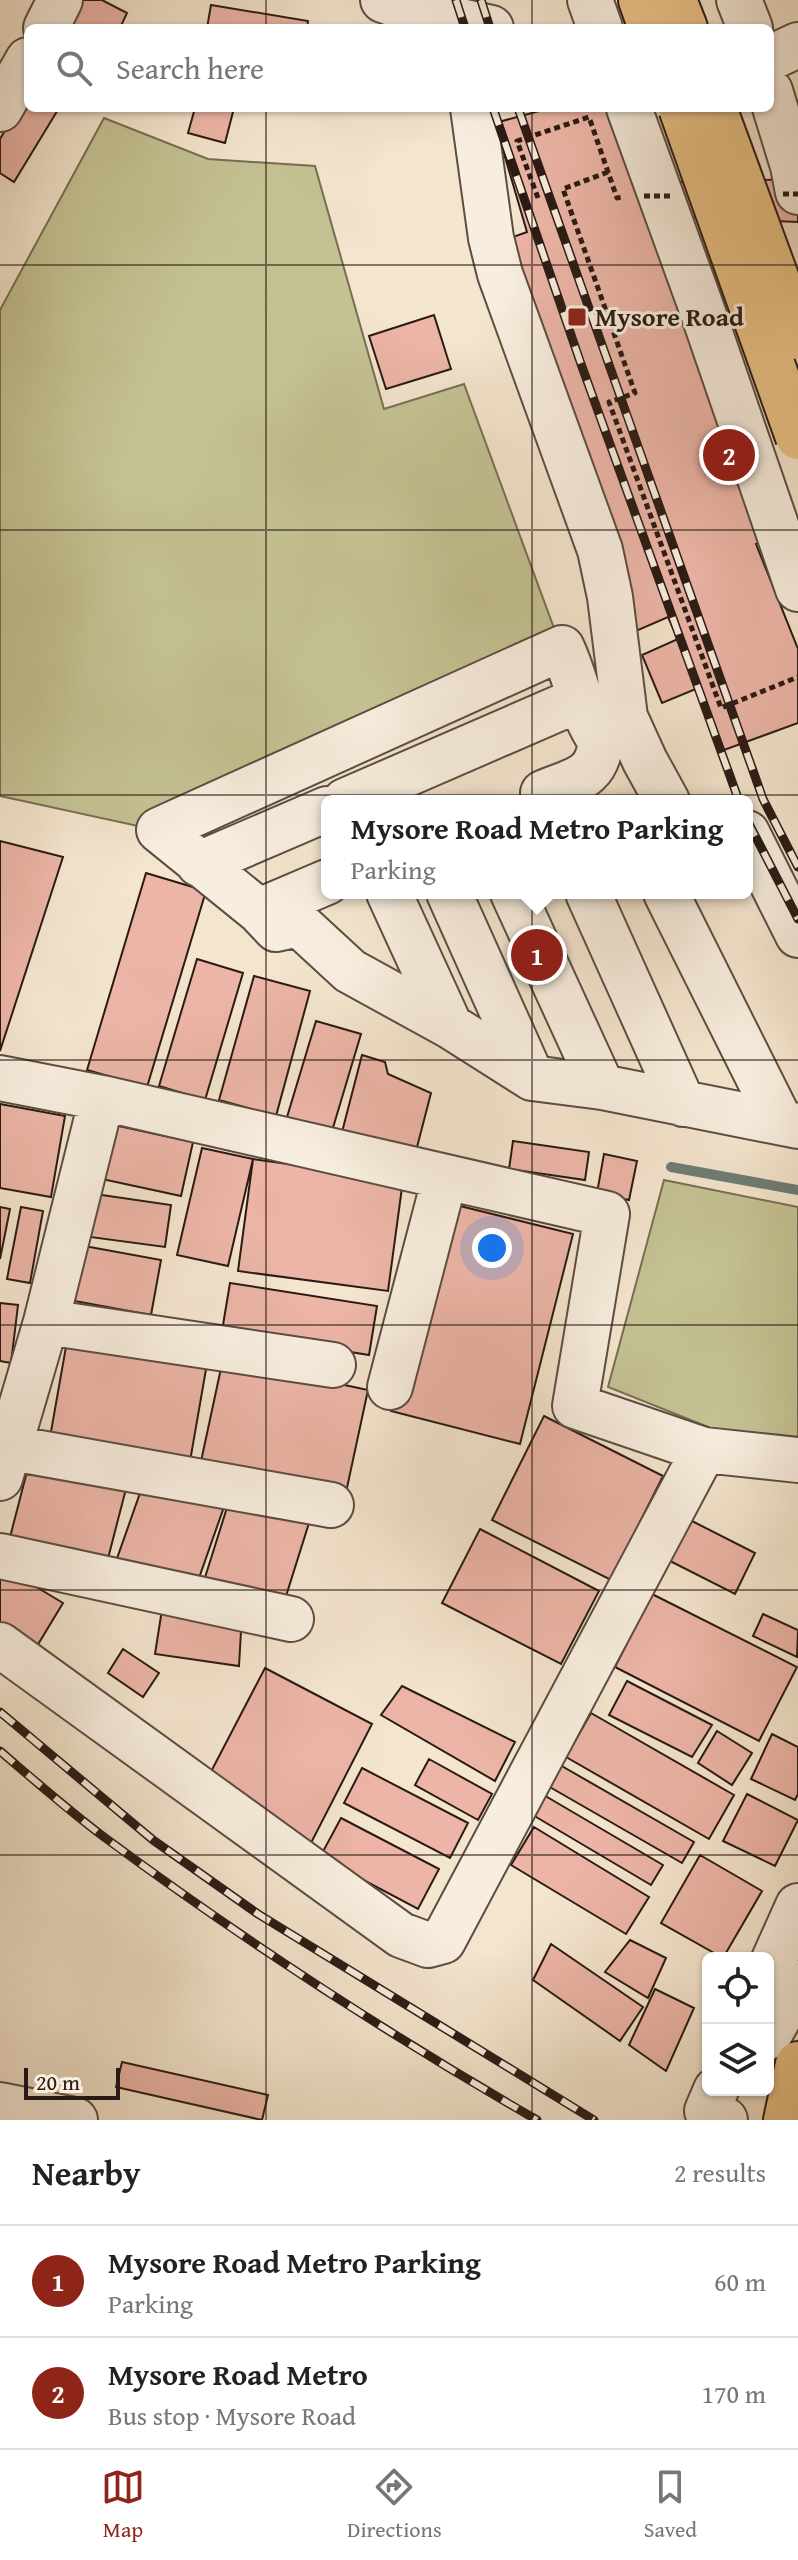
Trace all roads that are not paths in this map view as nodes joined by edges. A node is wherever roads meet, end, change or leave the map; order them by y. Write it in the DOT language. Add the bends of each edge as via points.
graph roads {
  1 [pos="383,0"];
  2 [pos="590,0"];
  3 [pos="641,0"];
  4 [pos="674,0"];
  5 [pos="695,0"];
  6 [pos="739,0"];
  7 [pos="465,24"];
  8 [pos="599,24"];
  9 [pos="650,24"];
  10 [pos="683,24"];
  11 [pos="704,24"];
  12 [pos="748,24"];
  13 [pos="798,45"];
  14 [pos="774,56"];
  15 [pos="24,67"];
  16 [pos="774,104"];
  17 [pos="0,109"];
  18 [pos="474,112"];
  19 [pos="630,112"];
  20 [pos="682,112"];
  21 [pos="715,112"];
  22 [pos="734,112"];
  23 [pos="798,192"];
  24 [pos="798,286"];
  25 [pos="798,337"];
  26 [pos="798,437"];
  27 [pos="798,589"];
  28 [pos="580,698"];
  29 [pos="641,752"];
  30 [pos="599,786"];
  31 [pos="356,795"];
  32 [pos="359,795"];
  33 [pos="416,795"];
  34 [pos="553,795"];
  35 [pos="664,795"];
  36 [pos="321,810"];
  37 [pos="321,812"];
  38 [pos="321,835"];
  39 [pos="753,845"];
  40 [pos="199,863"];
  41 [pos="321,885"];
  42 [pos="392,899"];
  43 [pos="452,899"];
  44 [pos="516,899"];
  45 [pos="591,899"];
  46 [pos="669,899"];
  47 [pos="259,911"];
  48 [pos="798,935"];
  49 [pos="450,1026"];
  50 [pos="0,1078"];
  51 [pos="532,1078"];
  52 [pos="602,1087"];
  53 [pos="102,1098"];
  54 [pos="683,1104"];
  55 [pos="789,1124"];
  56 [pos="445,1177"];
  57 [pos="46,1322"];
  58 [pos="333,1365"];
  59 [pos="390,1387"];
  60 [pos="704,1450"];
  61 [pos="3,1458"];
  62 [pos="798,1460"];
  63 [pos="331,1505"];
  64 [pos="0,1556"];
  65 [pos="291,1619"];
  66 [pos="0,1645"];
  67 [pos="798,1906"];
  68 [pos="774,1960"];
  69 [pos="798,1983"];
  70 [pos="774,2026"];
  71 [pos="798,2064"];
  72 [pos="0,2105"];
  73 [pos="798,2107"];
  74 [pos="75,2120"];
  75 [pos="789,2120"];
  1 -- 7 [label="street"];
  2 -- 8 [label="street"];
  3 -- 9 [label="highway"];
  4 -- 10 [label="highway"];
  5 -- 11 [label="street"];
  6 -- 12 [label="street"];
  13 -- 14 [label="street"];
  15 -- 17 [label="street"];
  16 -- 23 [label="street"];
  18 -- 29 [label="street" via="500,274 600,550 625,717"];
  19 -- 27 [label="street"];
  20 -- 26 [label="highway, bridge"];
  21 -- 25 [label="highway, bridge"];
  22 -- 24 [label="street"];
  28 -- 30 [label="street" via="601,742"];
  28 -- 31 [label="street"];
  28 -- 32 [label="street"];
  28 -- 33 [label="street"];
  29 -- 30 [label="street"];
  29 -- 35 [label="street"];
  30 -- 34 [label="street"];
  36 -- 40 [label="street"];
  37 -- 40 [label="street"];
  38 -- 40 [label="street"];
  39 -- 48 [label="street"];
  40 -- 47 [label="street"];
  41 -- 47 [label="street"];
  42 -- 49 [label="street"];
  43 -- 51 [label="street"];
  44 -- 52 [label="street"];
  45 -- 54 [label="street"];
  46 -- 55 [label="street"];
  47 -- 49 [label="street" via="276,929 299,924 350,971"];
  49 -- 51 [label="street"];
  50 -- 53 [label="street"];
  51 -- 52 [label="street"];
  52 -- 54 [label="street"];
  53 -- 56 [label="street"];
  53 -- 57 [label="street"];
  54 -- 55 [label="street"];
  56 -- 59 [label="street"];
  56 -- 60 [label="street" via="607,1214 575,1406"];
  57 -- 58 [label="street"];
  57 -- 61 [label="street"];
  60 -- 62 [label="street"];
  60 -- 66 [label="street" via="443,1941 428,1945 401,1935"];
  61 -- 63 [label="street"];
  64 -- 65 [label="street"];
  67 -- 68 [label="street"];
  69 -- 70 [label="street"];
  71 -- 75 [label="highway"];
  72 -- 74 [label="street"];
  73 -- 75 [label="highway"];
}
